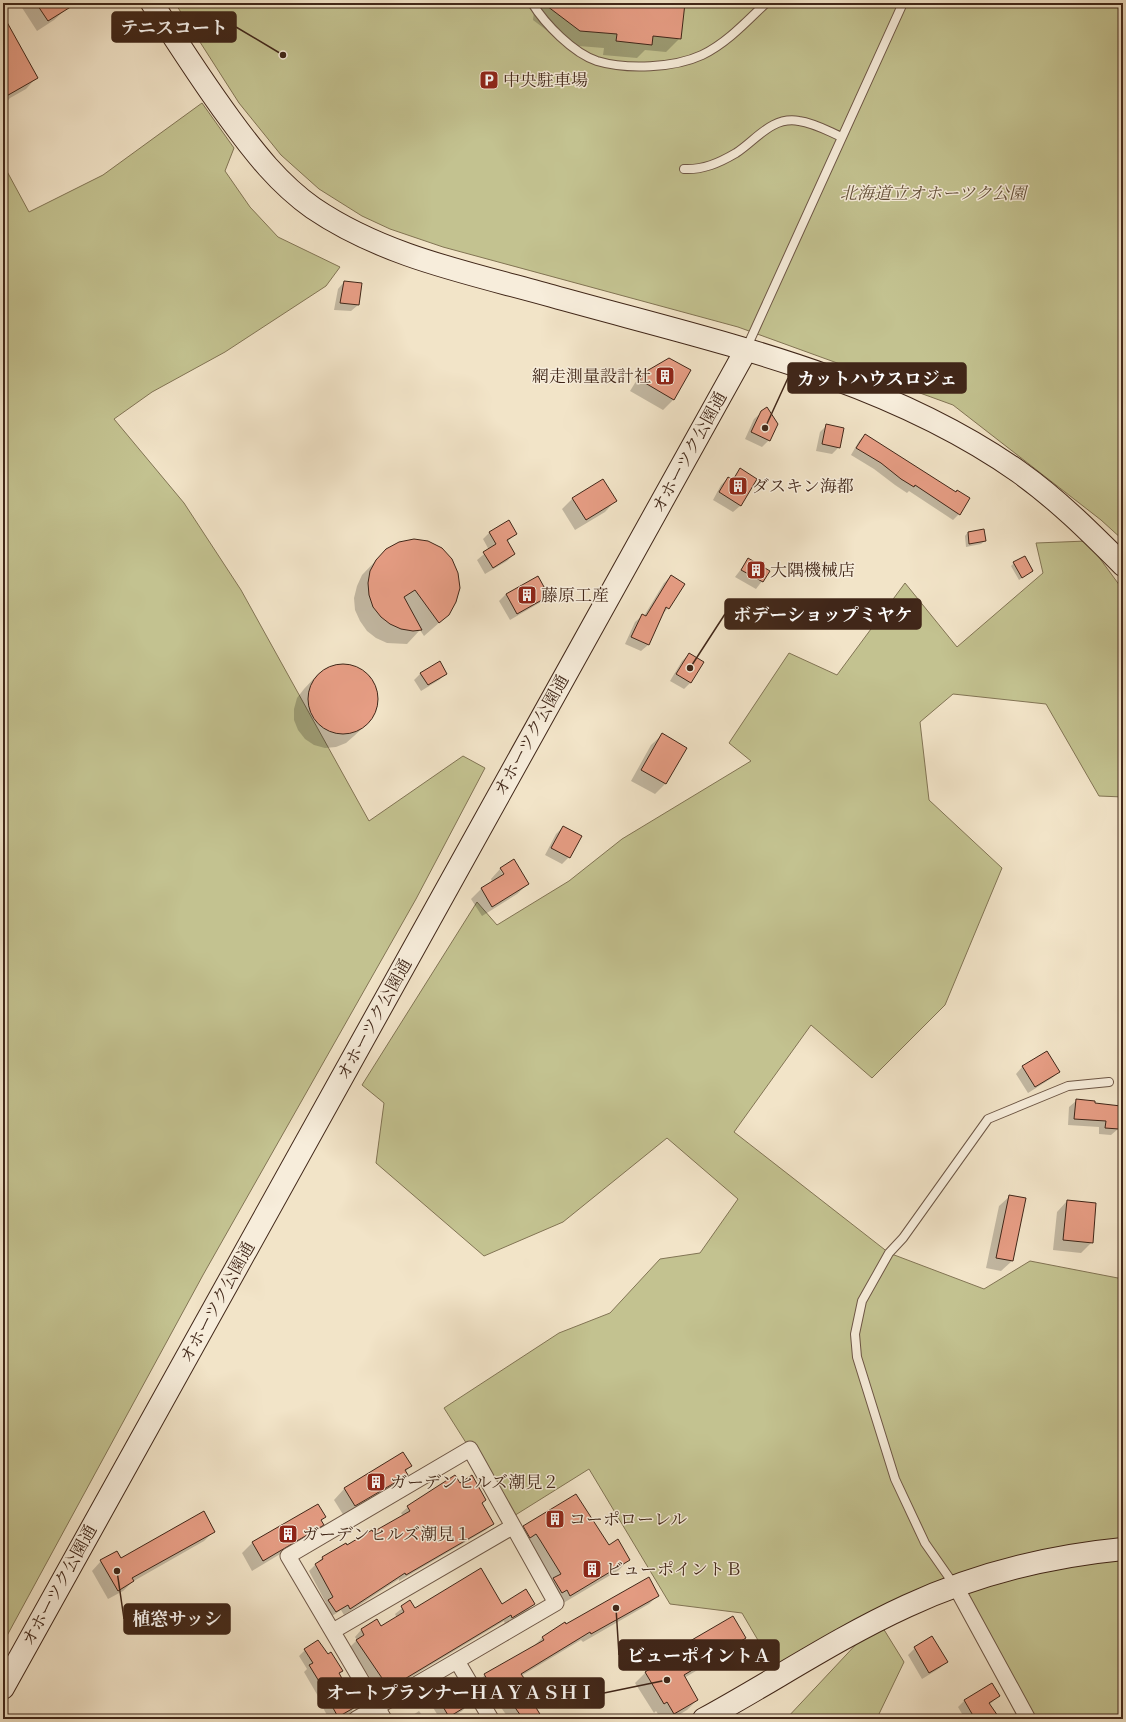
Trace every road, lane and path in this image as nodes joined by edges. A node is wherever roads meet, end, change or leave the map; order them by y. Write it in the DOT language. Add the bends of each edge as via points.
graph roads {
  1 [pos="152,3"];
  2 [pos="532,3"];
  3 [pos="766,3"];
  4 [pos="903,3"];
  5 [pos="842,136"];
  6 [pos="684,169"];
  7 [pos="746,350"];
  8 [pos="1123,565"];
  9 [pos="1110,1082"];
  10 [pos="512,1526"];
  11 [pos="1123,1549"];
  12 [pos="956,1586"];
  13 [pos="333,1631"];
  14 [pos="458,1661"];
  15 [pos="3,1688"];
  16 [pos="381,1713"];
  17 [pos="356,1719"];
  18 [pos="491,1719"];
  19 [pos="704,1719"];
  20 [pos="1028,1719"];
  1 -- 7 [label="street" via="206,87 248,144 279,180 312,207 350,231 383,247 437,266"];
  2 -- 3 [label="lane" via="558,35 596,61 652,66 679,63 702,55 724,41"];
  4 -- 5 [label="lane"];
  5 -- 6 [label="lane" via="797,120 777,122 737,152 717,163 697,170"];
  5 -- 7 [label="lane"];
  7 -- 8 [label="street" via="829,376 939,423 1019,472 1047,493"];
  7 -- 15 [label="street, オホーツク公園通"];
  9 -- 12 [label="lane" via="1068,1086 988,1119 904,1238 889,1253 862,1301 855,1334 857,1357 895,1479 925,1543"];
  10 -- 13 [label="street"];
  10 -- 13 [label="street" via="470,1449 288,1556"];
  10 -- 14 [label="street" via="556,1602"];
  11 -- 12 [label="street" via="1031,1565"];
  12 -- 19 [label="street" via="878,1620"];
  12 -- 20 [label="street"];
  13 -- 16 [label="street"];
  14 -- 16 [label="street"];
  14 -- 18 [label="street"];
  16 -- 17 [label="street"];
}
